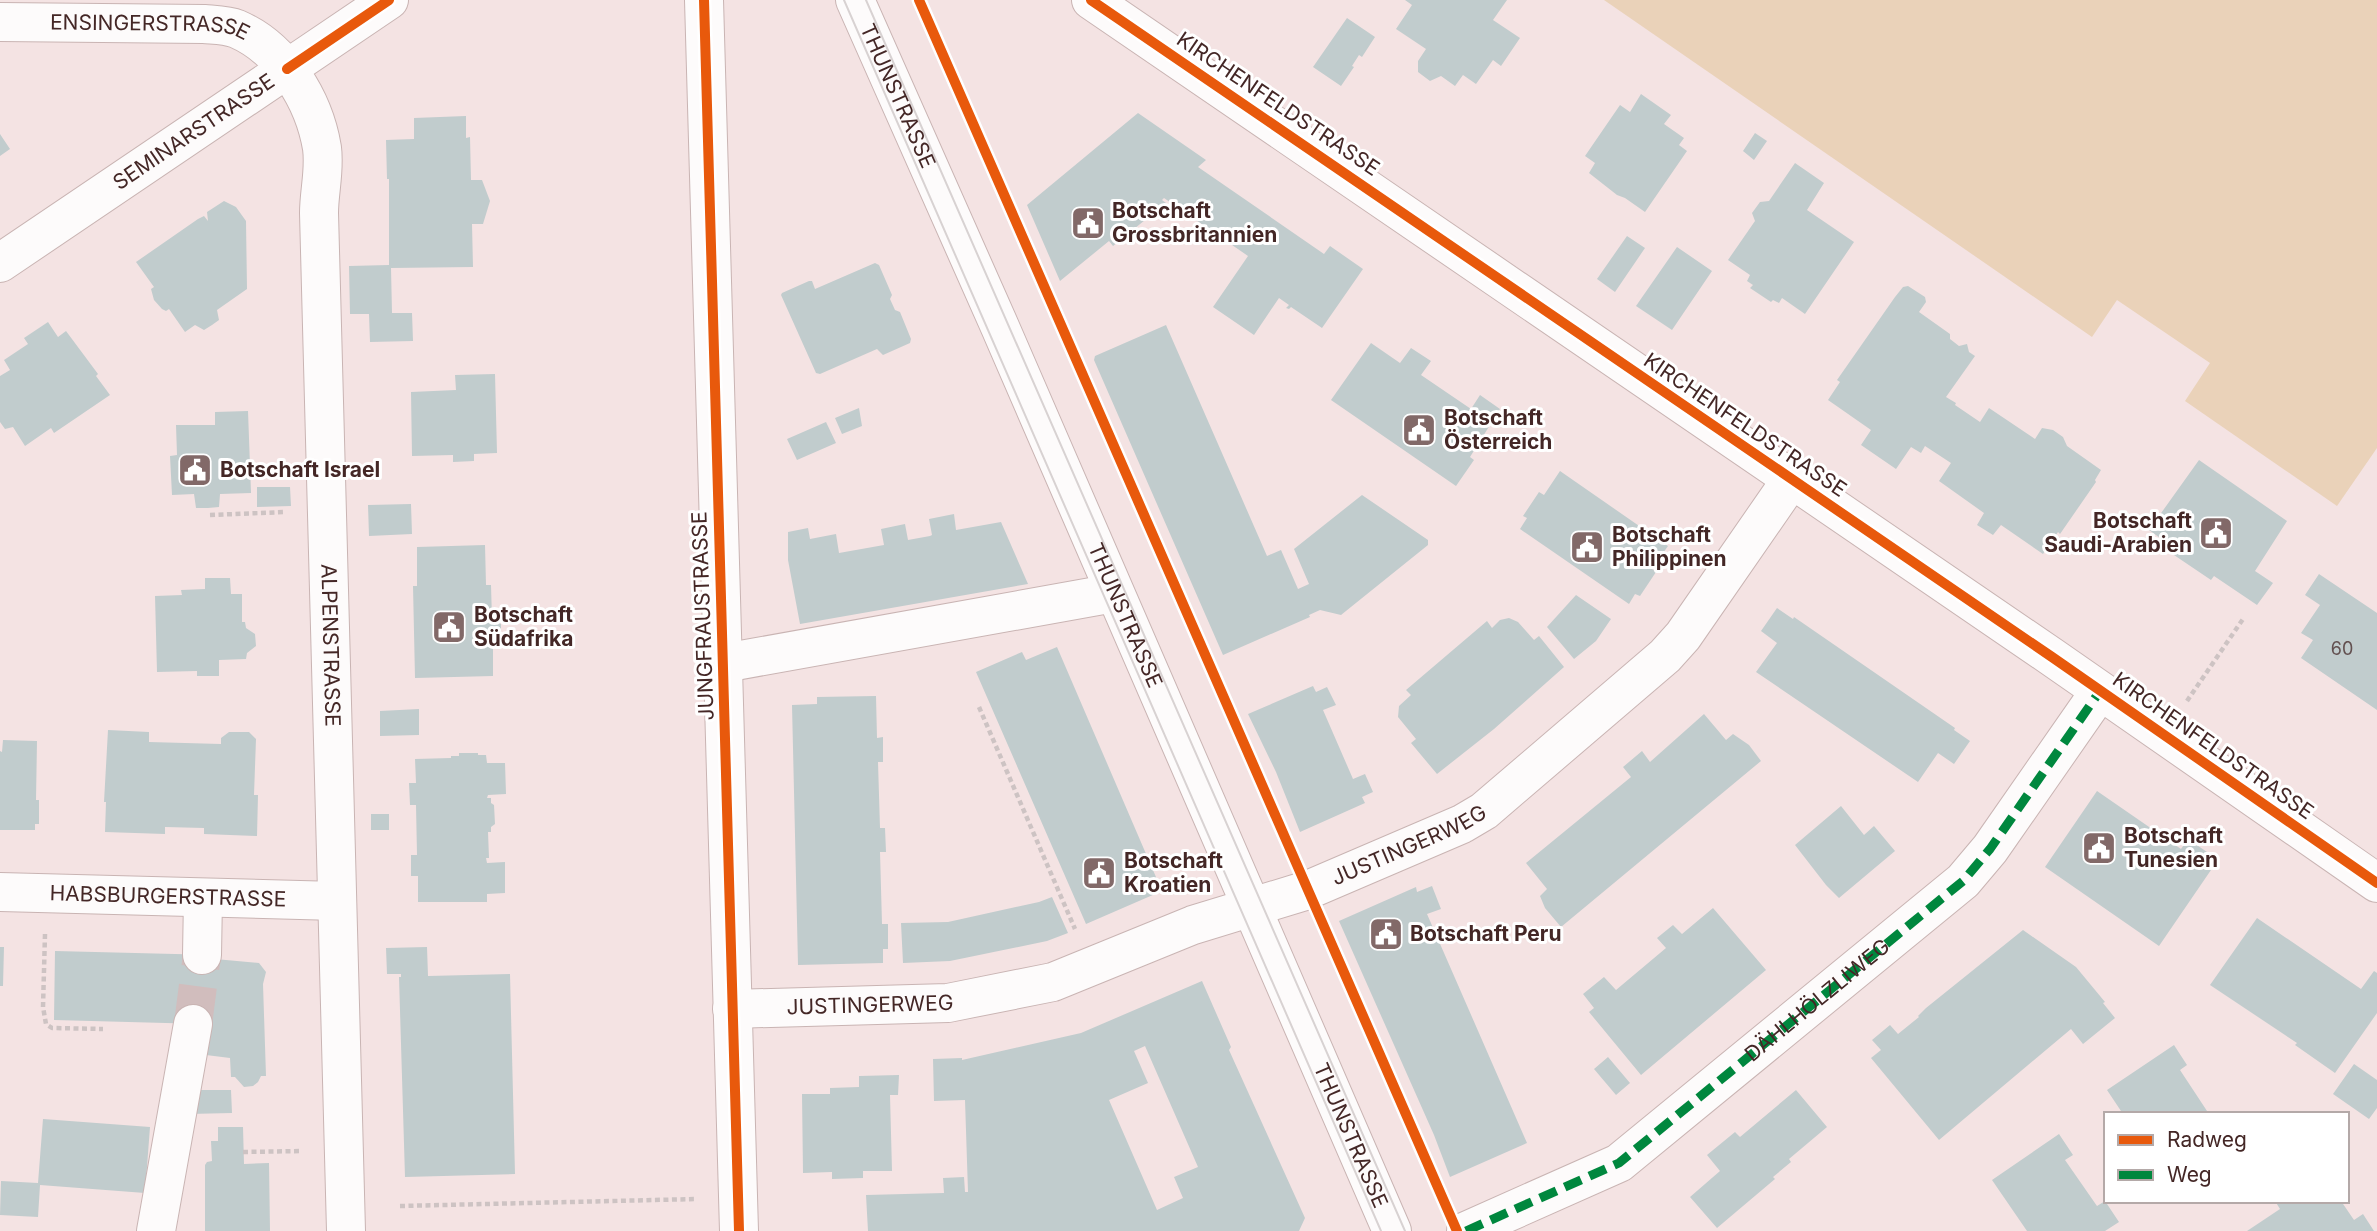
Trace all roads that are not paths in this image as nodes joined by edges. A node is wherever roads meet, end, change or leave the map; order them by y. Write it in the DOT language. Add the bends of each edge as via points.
graph roads {
  1 [pos="388,0"];
  2 [pos="704,0"];
  3 [pos="855,0"];
  4 [pos="1091,0"];
  5 [pos="0,22"];
  6 [pos="287,69"];
  7 [pos="0,263"];
  8 [pos="1791,480"];
  9 [pos="1114,593"];
  10 [pos="723,663"];
  11 [pos="2100,691"];
  12 [pos="2377,883"];
  13 [pos="0,892"];
  14 [pos="203,898"];
  15 [pos="337,901"];
  16 [pos="1250,907"];
  17 [pos="202,955"];
  18 [pos="732,1009"];
  19 [pos="193,1024"];
  20 [pos="156,1231"];
  21 [pos="346,1231"];
  22 [pos="739,1231"];
  23 [pos="1392,1231"];
  24 [pos="1466,1231"];
  1 -- 6 [label="street, SEMINARSTRASSE"];
  2 -- 10 [label="street, JUNGFRAUSTRASSE"];
  3 -- 9 [label="street, THUNSTRASSE"];
  4 -- 8 [label="street, KIRCHENFELDSTRASSE"];
  5 -- 6 [label="street, ENSINGERSTRASSE" via="225,26 255,38"];
  6 -- 7 [label="street, SEMINARSTRASSE"];
  6 -- 15 [label="street, ALPENSTRASSE" via="310,107 322,149 319,226"];
  8 -- 11 [label="street, KIRCHENFELDSTRASSE"];
  8 -- 16 [label="street, JUSTINGERWEG" via="1665,656 1484,811 1308,890"];
  9 -- 10 [label="street"];
  9 -- 16 [label="street, THUNSTRASSE"];
  10 -- 18 [label="street, JUNGFRAUSTRASSE"];
  11 -- 12 [label="street, KIRCHENFELDSTRASSE"];
  11 -- 24 [label="street, DÄHLHÖLZLIWEG" via="1990,849 1962,881 1619,1163"];
  13 -- 14 [label="street, HABSBURGERSTRASSE"];
  14 -- 15 [label="street, HABSBURGERSTRASSE"];
  14 -- 17 [label="street"];
  15 -- 21 [label="street, ALPENSTRASSE"];
  16 -- 18 [label="street, JUSTINGERWEG" via="1193,925 1066,978 959,1002"];
  16 -- 23 [label="street, THUNSTRASSE"];
  18 -- 22 [label="street, JUNGFRAUSTRASSE"];
  19 -- 20 [label="street"];
}
